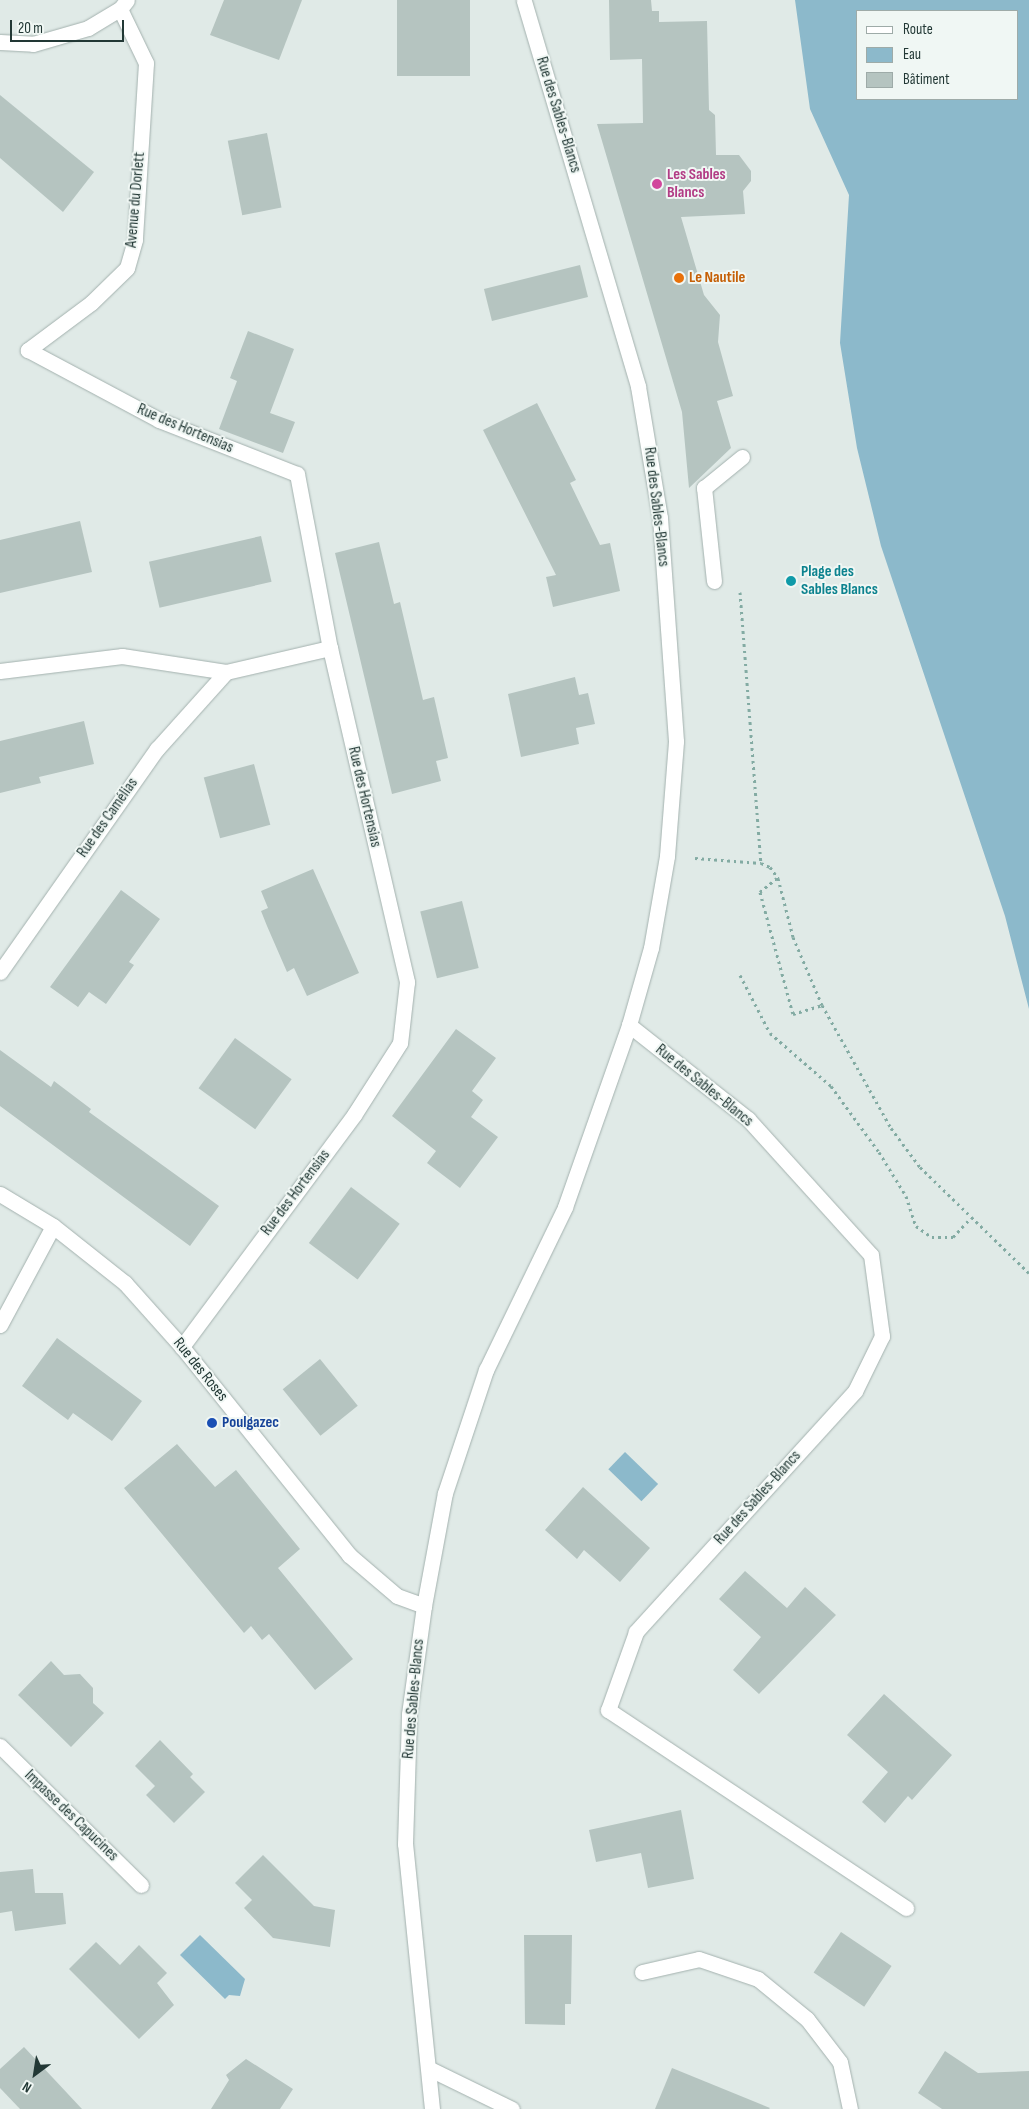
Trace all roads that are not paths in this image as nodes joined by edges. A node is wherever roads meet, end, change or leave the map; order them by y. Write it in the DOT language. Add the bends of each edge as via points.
graph roads {
  1 [pos="524,0"];
  2 [pos="123,4"];
  3 [pos="0,42"];
  4 [pos="28,350"];
  5 [pos="742,457"];
  6 [pos="714,581"];
  7 [pos="330,648"];
  8 [pos="0,671"];
  9 [pos="226,672"];
  10 [pos="0,972"];
  11 [pos="628,1026"];
  12 [pos="0,1194"];
  13 [pos="53,1226"];
  14 [pos="0,1325"];
  15 [pos="182,1347"];
  16 [pos="424,1606"];
  17 [pos="0,1746"];
  18 [pos="141,1885"];
  19 [pos="906,1908"];
  20 [pos="642,1972"];
  21 [pos="430,2069"];
  22 [pos="432,2109"];
  23 [pos="512,2109"];
  24 [pos="850,2109"];
  1 -- 11 [label="street, Rue des Sables-Blancs" via="625,339 646,432 660,518 673,662 676,741 667,856 651,948"];
  2 -- 3 [label="street, Avenue du Dorlett" via="88,28 33,44"];
  2 -- 4 [label="street, Avenue du Dorlett" via="146,63 135,240 127,268 91,303"];
  4 -- 7 [label="street, Rue des Hortensias" via="159,420 297,474"];
  5 -- 6 [label="street" via="704,488"];
  7 -- 9 [label="street"];
  7 -- 15 [label="street, Rue des Hortensias" via="407,982 400,1042 354,1115"];
  8 -- 9 [label="street" via="122,656"];
  9 -- 10 [label="street, Rue des Camélias" via="157,749"];
  11 -- 16 [label="street, Rue des Sables-Blancs" via="565,1207 486,1370 445,1493"];
  11 -- 19 [label="street, Rue des Sables-Blancs" via="748,1119 871,1256 882,1336 855,1391 636,1632 608,1710"];
  12 -- 13 [label="street, Rue des Roses"];
  13 -- 14 [label="street"];
  13 -- 15 [label="street, Rue des Roses" via="125,1283"];
  15 -- 16 [label="street, Rue des Roses" via="349,1555 397,1596"];
  16 -- 21 [label="street, Rue des Sables-Blancs" via="409,1714 405,1844"];
  17 -- 18 [label="street, Impasse des Capucines"];
  20 -- 24 [label="street" via="699,1959 758,1979 807,2019 840,2062"];
  21 -- 22 [label="street, Rue des Sables-Blancs"];
  21 -- 23 [label="street"];
}
